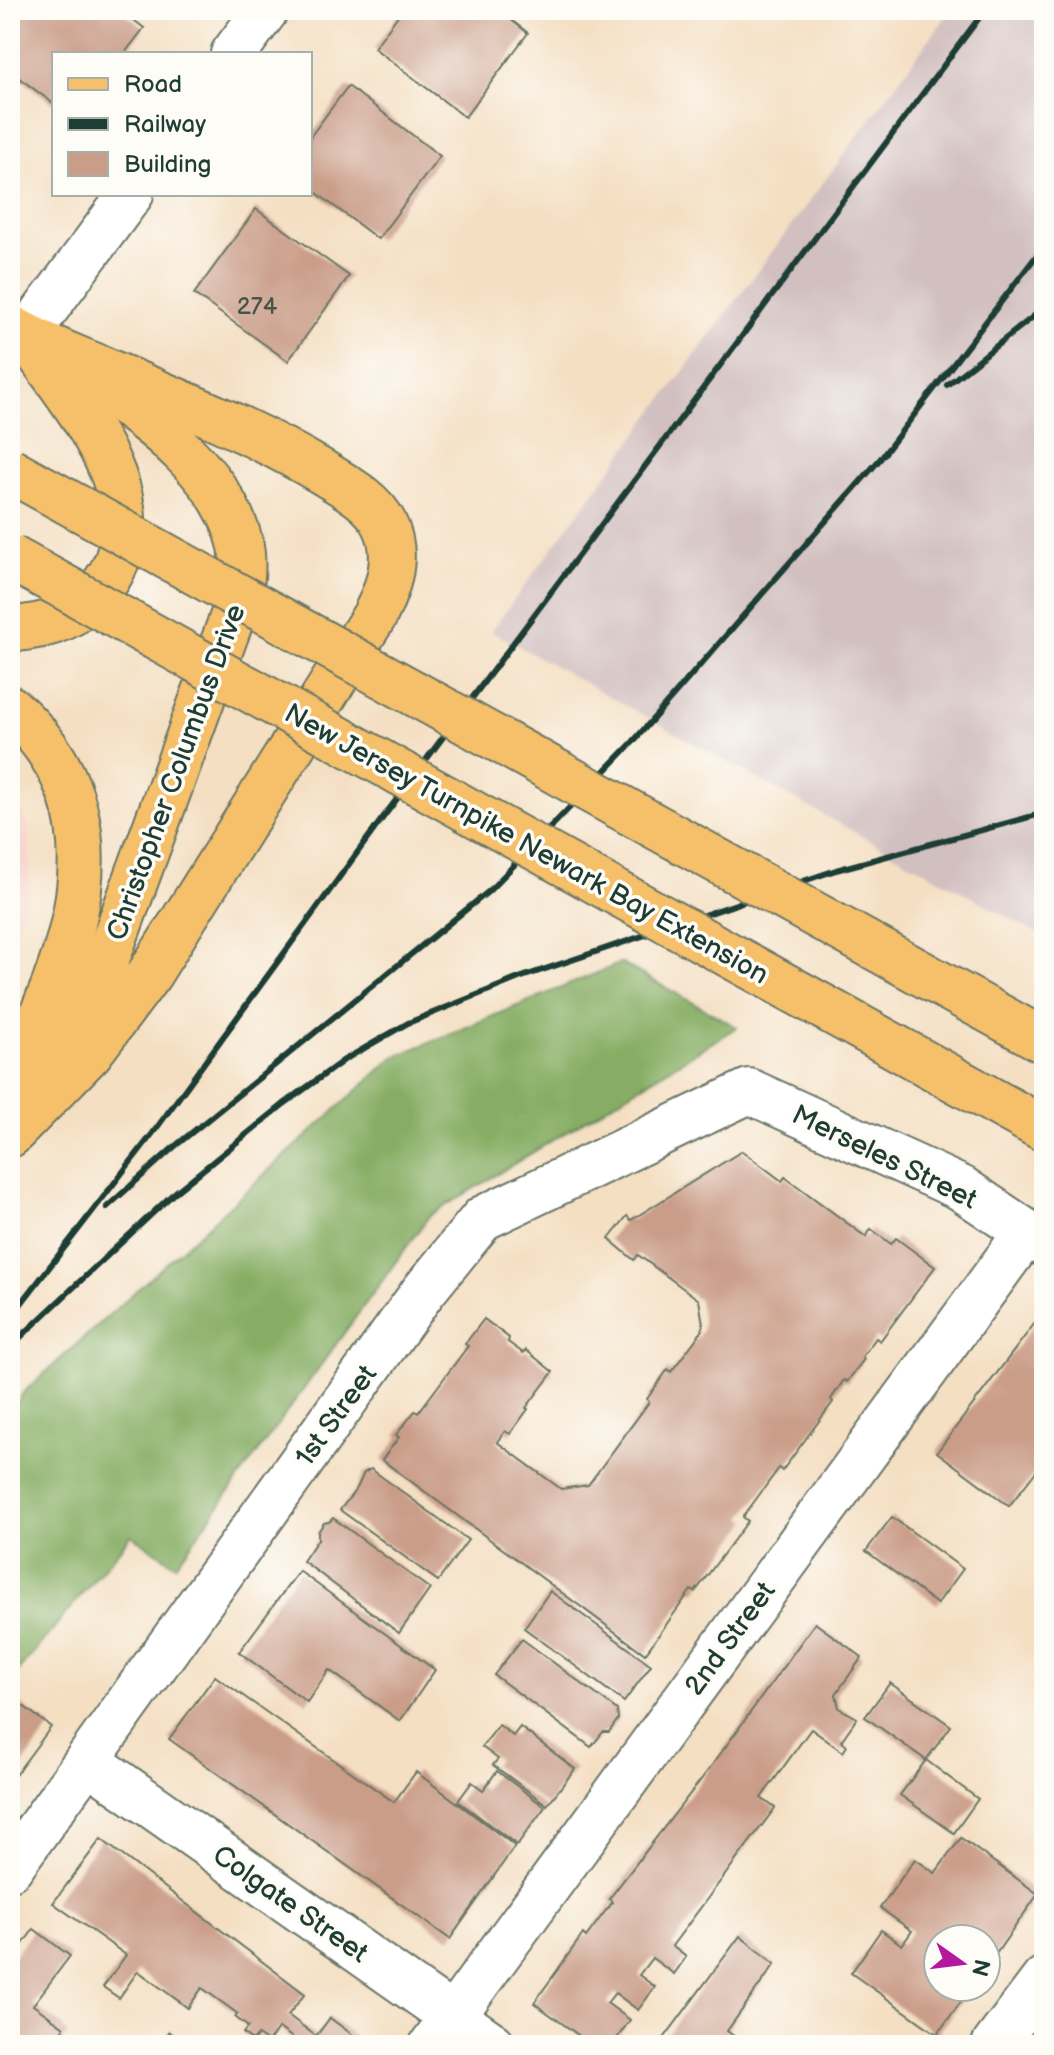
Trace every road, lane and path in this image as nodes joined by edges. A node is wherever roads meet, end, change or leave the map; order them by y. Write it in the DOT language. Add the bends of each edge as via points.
graph roads {
  1 [pos="266,10"];
  2 [pos="234,52"];
  3 [pos="129,196"];
  4 [pos="18,332"];
  5 [pos="10,470"];
  6 [pos="10,557"];
  7 [pos="10,629"];
  8 [pos="10,708"];
  9 [pos="1044,1041"];
  10 [pos="10,1080"];
  11 [pos="764,1098"];
  12 [pos="10,1122"];
  13 [pos="1044,1129"];
  14 [pos="10,1135"];
  15 [pos="1035,1238"];
  16 [pos="88,1761"];
  17 [pos="10,1868"];
  18 [pos="1044,1979"];
  19 [pos="442,2031"];
  20 [pos="493,2045"];
  21 [pos="994,2045"];
  1 -- 2 [label="street"];
  3 -- 4 [label="street"];
  4 -- 7 [label="main road" via="88,427 118,483 125,527 112,573 78,611 52,623"];
  4 -- 12 [label="main road, Christopher Columbus Drive" via="106,391 183,453 222,501 241,547 243,571 240,596 103,970"];
  4 -- 14 [label="main road, Christopher Columbus Drive" via="237,427 325,474 383,521 392,554 391,574 375,615 150,973 90,1053"];
  5 -- 9 [label="main road, bridge"];
  6 -- 13 [label="main road, New Jersey Turnpike Newark Bay Extension, bridge"];
  8 -- 10 [label="main road, Christopher Columbus Drive" via="31,727 69,793 81,864 71,940"];
  11 -- 15 [label="street, Merseles Street" via="961,1188"];
  11 -- 16 [label="street, 1st Street" via="749,1091 483,1218 423,1292"];
  15 -- 19 [label="street, 2nd Street"];
  16 -- 17 [label="street, 1st Street"];
  16 -- 19 [label="street, Colgate Street"];
  18 -- 21 [label="street"];
  19 -- 20 [label="street, Colgate Street"];
}
